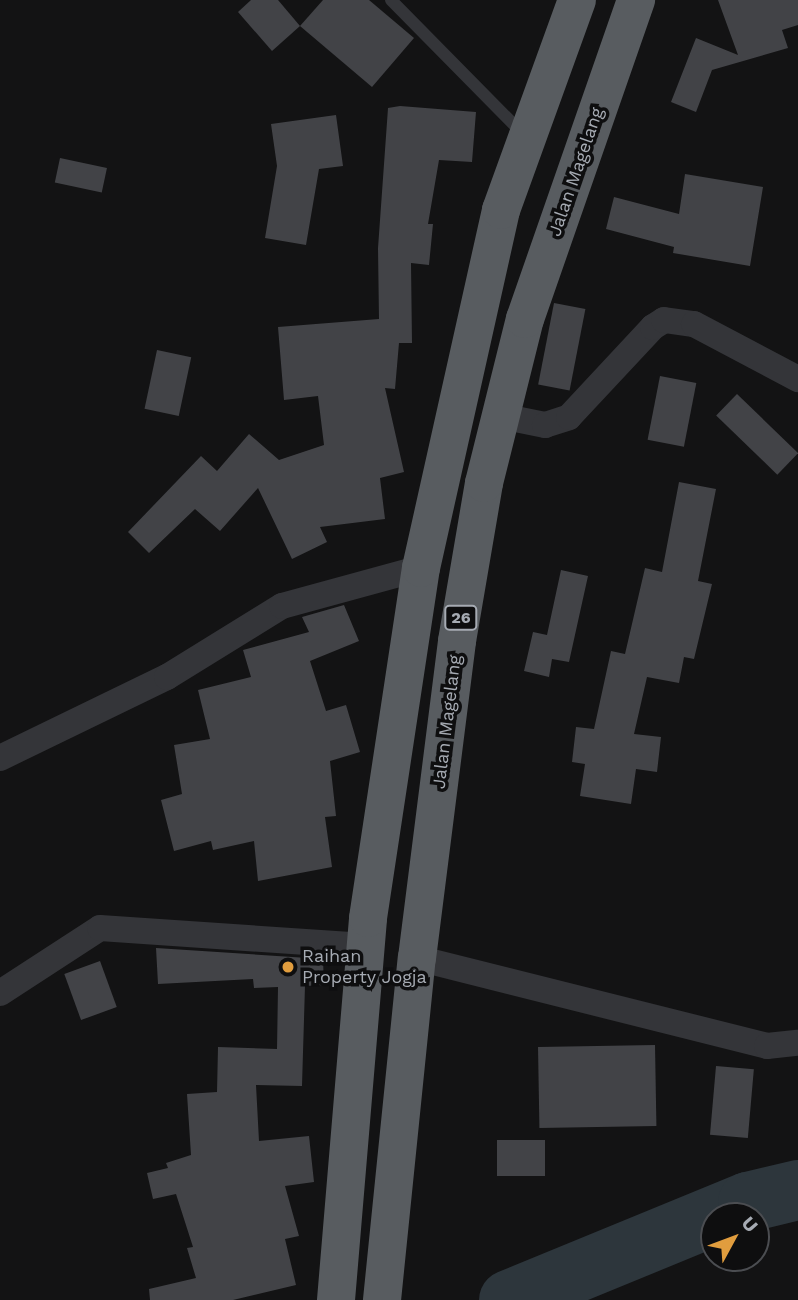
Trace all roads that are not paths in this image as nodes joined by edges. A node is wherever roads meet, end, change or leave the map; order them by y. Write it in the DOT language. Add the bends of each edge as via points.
graph roads {
  1 [pos="391,0"];
  2 [pos="577,0"];
  3 [pos="636,0"];
  4 [pos="527,139"];
  5 [pos="798,379"];
  6 [pos="501,416"];
  7 [pos="421,568"];
  8 [pos="0,758"];
  9 [pos="365,946"];
  10 [pos="417,958"];
  11 [pos="0,993"];
  12 [pos="798,1043"];
  13 [pos="336,1300"];
  14 [pos="382,1300"];
  1 -- 4 [label="lane"];
  2 -- 4 [label="highway"];
  3 -- 6 [label="highway, Jalan Magelang / 26" via="525,319"];
  4 -- 7 [label="highway" via="501,210"];
  5 -- 6 [label="street" via="694,324 664,320 569,417 545,425"];
  6 -- 10 [label="highway, Jalan Magelang / 26" via="457,641"];
  7 -- 8 [label="street" via="282,606 167,677"];
  7 -- 9 [label="highway"];
  9 -- 11 [label="street" via="100,928"];
  9 -- 13 [label="highway"];
  10 -- 12 [label="street" via="767,1046"];
  10 -- 14 [label="highway, Jalan Magelang / 26"];
}
